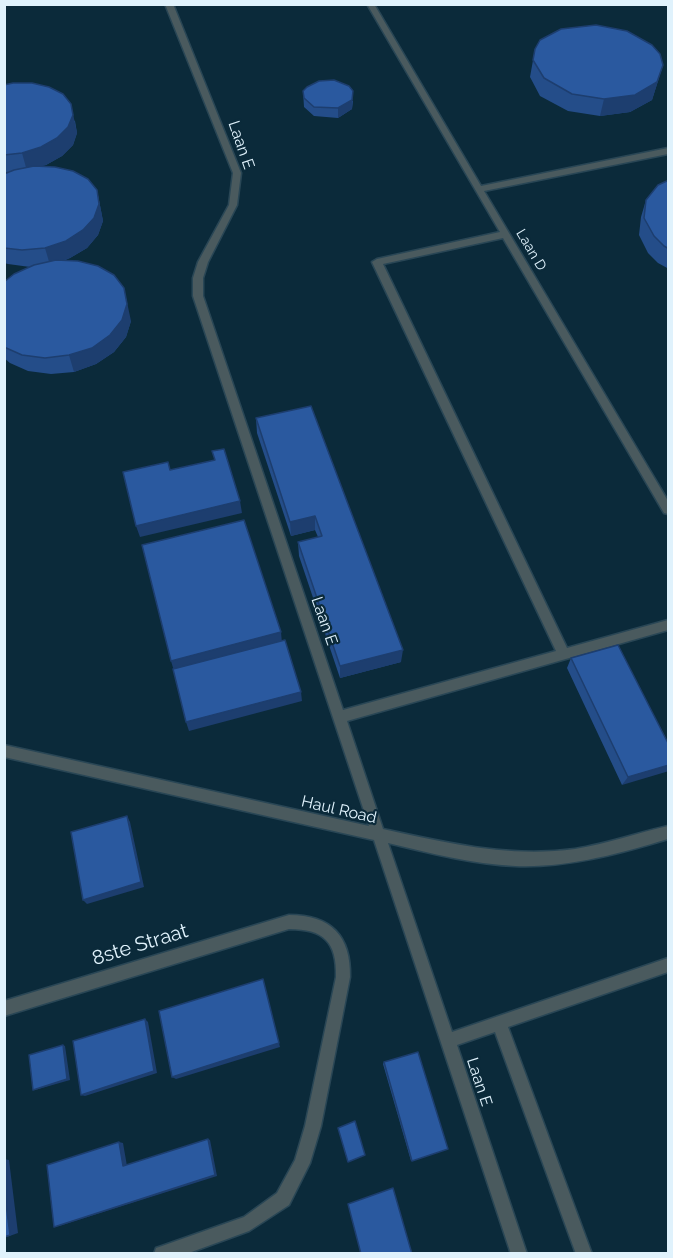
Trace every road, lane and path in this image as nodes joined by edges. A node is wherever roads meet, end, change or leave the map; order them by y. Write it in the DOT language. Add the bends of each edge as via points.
graph roads {
  1 [pos="169,4"];
  2 [pos="369,4"];
  3 [pos="669,151"];
  4 [pos="479,189"];
  5 [pos="505,234"];
  6 [pos="669,510"];
  7 [pos="669,625"];
  8 [pos="564,654"];
  9 [pos="339,717"];
  10 [pos="4,751"];
  11 [pos="669,832"];
  12 [pos="379,836"];
  13 [pos="669,965"];
  14 [pos="4,1009"];
  15 [pos="500,1023"];
  16 [pos="447,1041"];
  17 [pos="162,1254"];
  18 [pos="519,1254"];
  19 [pos="584,1254"];
  1 -- 9 [label="lane, Laan E" via="237,173 233,205 203,262 198,296"];
  2 -- 4 [label="lane, Laan D"];
  3 -- 4 [label="lane"];
  4 -- 5 [label="lane, Laan D"];
  5 -- 6 [label="lane, Laan D"];
  5 -- 8 [label="lane" via="376,262"];
  7 -- 8 [label="lane"];
  8 -- 9 [label="lane"];
  9 -- 12 [label="lane, Laan E"];
  10 -- 12 [label="lane, Haul Road"];
  11 -- 12 [label="lane, Haul Road" via="614,849 516,859 456,852"];
  12 -- 16 [label="lane, Laan E"];
  13 -- 15 [label="lane"];
  14 -- 17 [label="lane, 8ste Straat" via="289,922 301,921 327,932 338,943 344,958 343,977 313,1126 302,1163 283,1199 249,1223"];
  15 -- 16 [label="lane"];
  15 -- 19 [label="lane"];
  16 -- 18 [label="lane, Laan E"];
}
